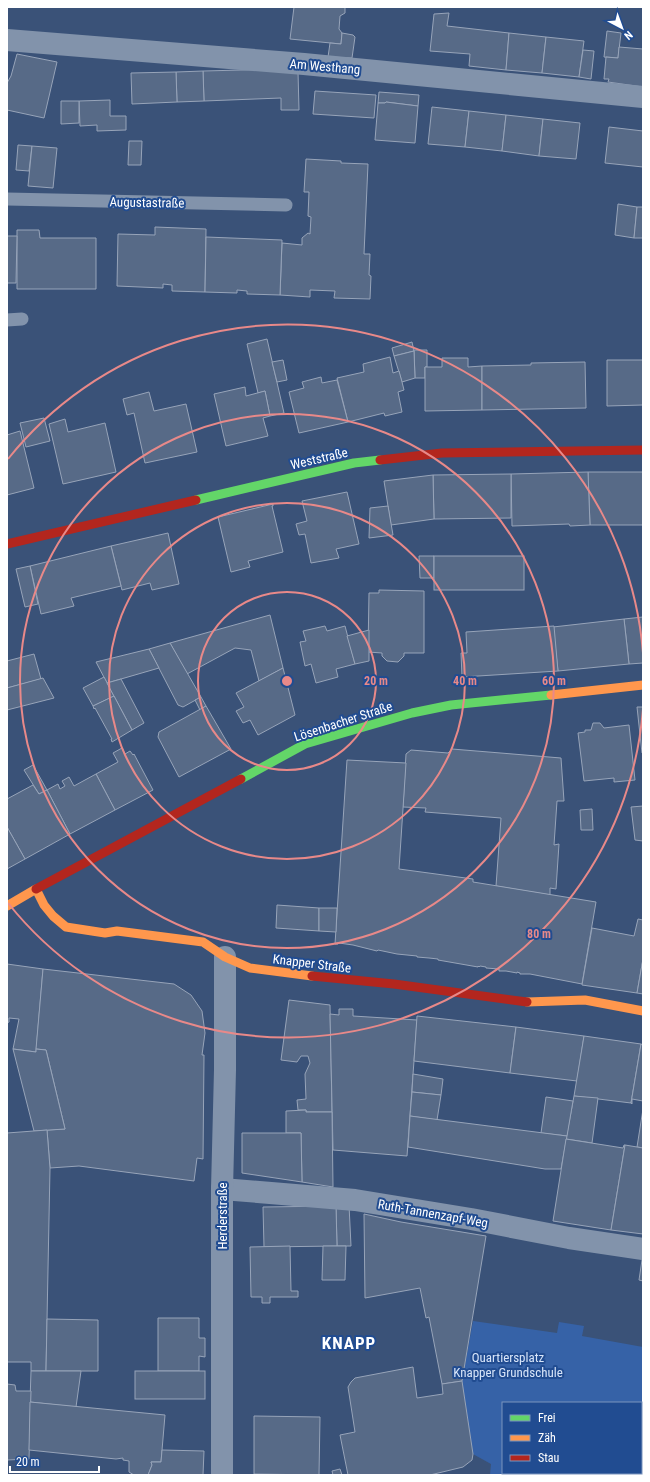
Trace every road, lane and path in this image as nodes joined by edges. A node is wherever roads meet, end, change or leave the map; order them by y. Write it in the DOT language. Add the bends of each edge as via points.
graph roads {
  1 [pos="7,40"];
  2 [pos="643,98"];
  3 [pos="7,199"];
  4 [pos="286,205"];
  5 [pos="22,319"];
  6 [pos="7,320"];
  7 [pos="643,450"];
  8 [pos="7,544"];
  9 [pos="643,685"];
  10 [pos="36,889"];
  11 [pos="7,906"];
  12 [pos="225,957"];
  13 [pos="643,1011"];
  14 [pos="222,1189"];
  15 [pos="643,1249"];
  16 [pos="222,1475"];
  1 -- 2 [label="street, Am Westhang" via="304,64"];
  3 -- 4 [label="lane, Augustastraße"];
  5 -- 6 [label="lane"];
  7 -- 8 [label="street, Weststraße" via="442,453 354,463"];
  9 -- 10 [label="street, Lösenbacher Straße" via="452,706 412,713 304,744"];
  10 -- 11 [label="street"];
  10 -- 12 [label="street, Knapper Straße" via="44,905 66,926 104,933 117,931 203,942"];
  12 -- 13 [label="street, Knapper Straße" via="250,968 523,1002 585,1000"];
  12 -- 14 [label="street, Herderstraße"];
  14 -- 15 [label="street, Ruth-Tannenzapf-Weg" via="355,1200"];
  14 -- 16 [label="street, Herderstraße"];
}
